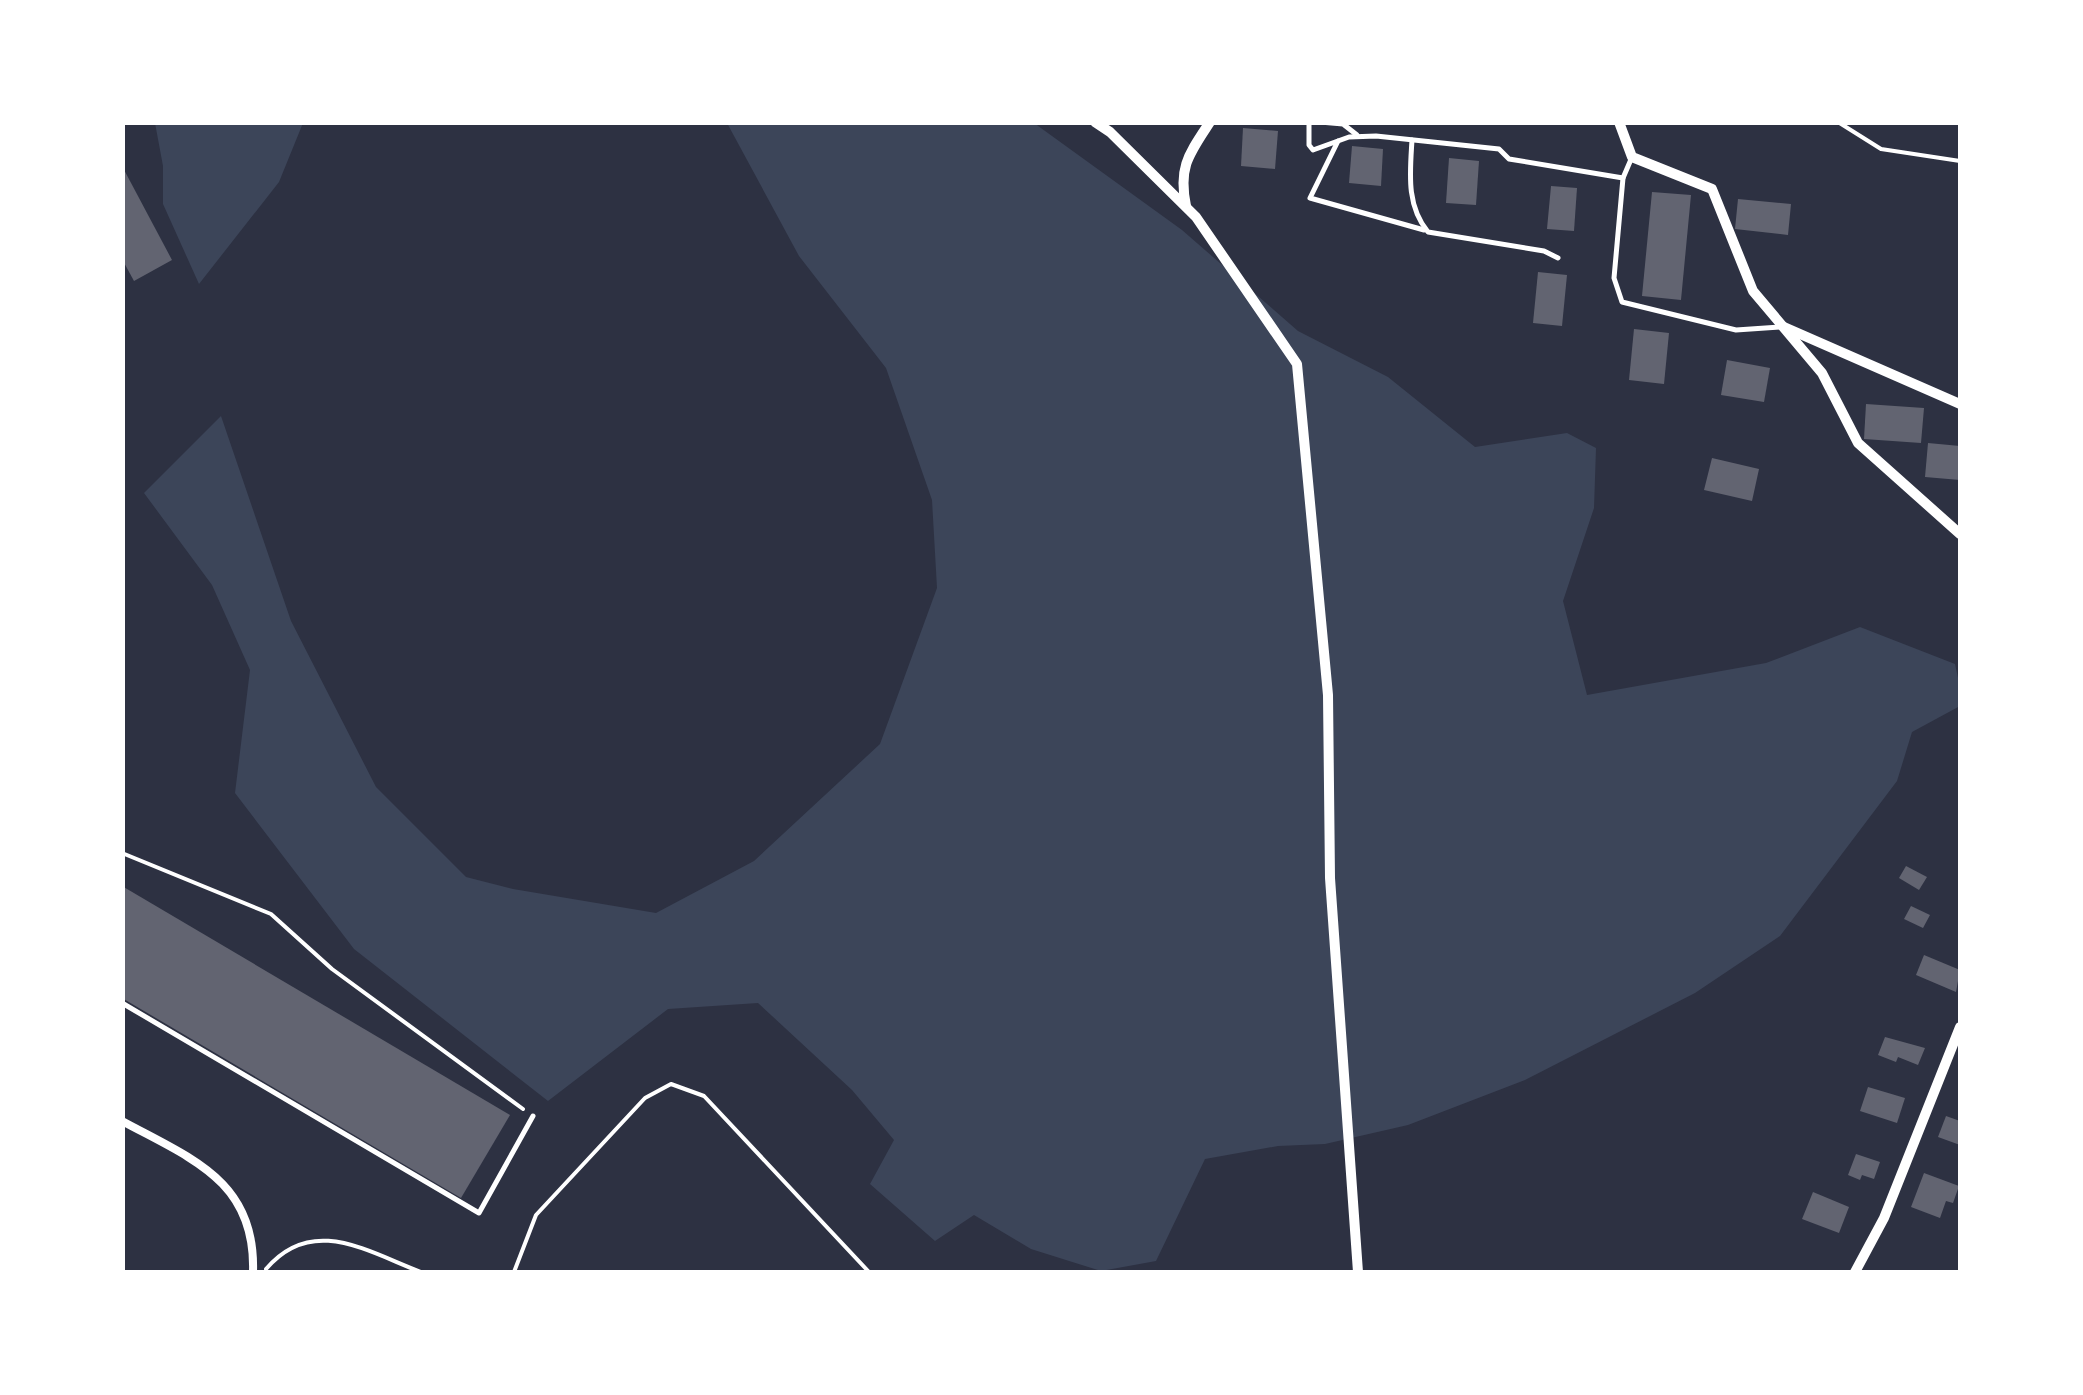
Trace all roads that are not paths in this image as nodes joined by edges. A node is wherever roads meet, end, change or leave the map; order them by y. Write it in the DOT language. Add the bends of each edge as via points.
graph roads {
  1 [pos="1096,122"];
  2 [pos="1210,122"];
  3 [pos="1309,122"];
  4 [pos="1320,122"];
  5 [pos="1619,122"];
  6 [pos="1359,136"];
  7 [pos="1412,140"];
  8 [pos="1338,141"];
  9 [pos="1632,158"];
  10 [pos="1623,178"];
  11 [pos="1186,207"];
  12 [pos="1428,232"];
  13 [pos="1558,258"];
  14 [pos="1783,327"];
  15 [pos="1960,404"];
  16 [pos="1960,534"];
  17 [pos="122,1003"];
  18 [pos="1960,1027"];
  19 [pos="533,1116"];
  20 [pos="122,1121"];
  21 [pos="253,1272"];
  22 [pos="1358,1272"];
  23 [pos="1855,1272"];
  1 -- 11 [label="street"];
  2 -- 11 [label="street" via="1181,181"];
  3 -- 8 [label="lane" via="1313,150"];
  4 -- 6 [label="lane" via="1343,124"];
  5 -- 9 [label="street"];
  6 -- 7 [label="lane"];
  6 -- 8 [label="lane"];
  7 -- 10 [label="lane" via="1499,149 1509,159"];
  7 -- 12 [label="lane" via="1410,184 1416,218"];
  8 -- 12 [label="lane" via="1310,198"];
  9 -- 10 [label="lane"];
  9 -- 14 [label="street" via="1712,189 1753,291"];
  10 -- 14 [label="lane" via="1614,278 1622,302 1736,330"];
  11 -- 22 [label="street" via="1297,364 1328,695 1330,878"];
  12 -- 13 [label="lane"];
  14 -- 15 [label="street"];
  14 -- 16 [label="street" via="1822,373 1858,443"];
  17 -- 19 [label="lane" via="478,1213"];
  18 -- 23 [label="street" via="1884,1218"];
  20 -- 21 [label="street" via="223,1180 244,1214"];
}
